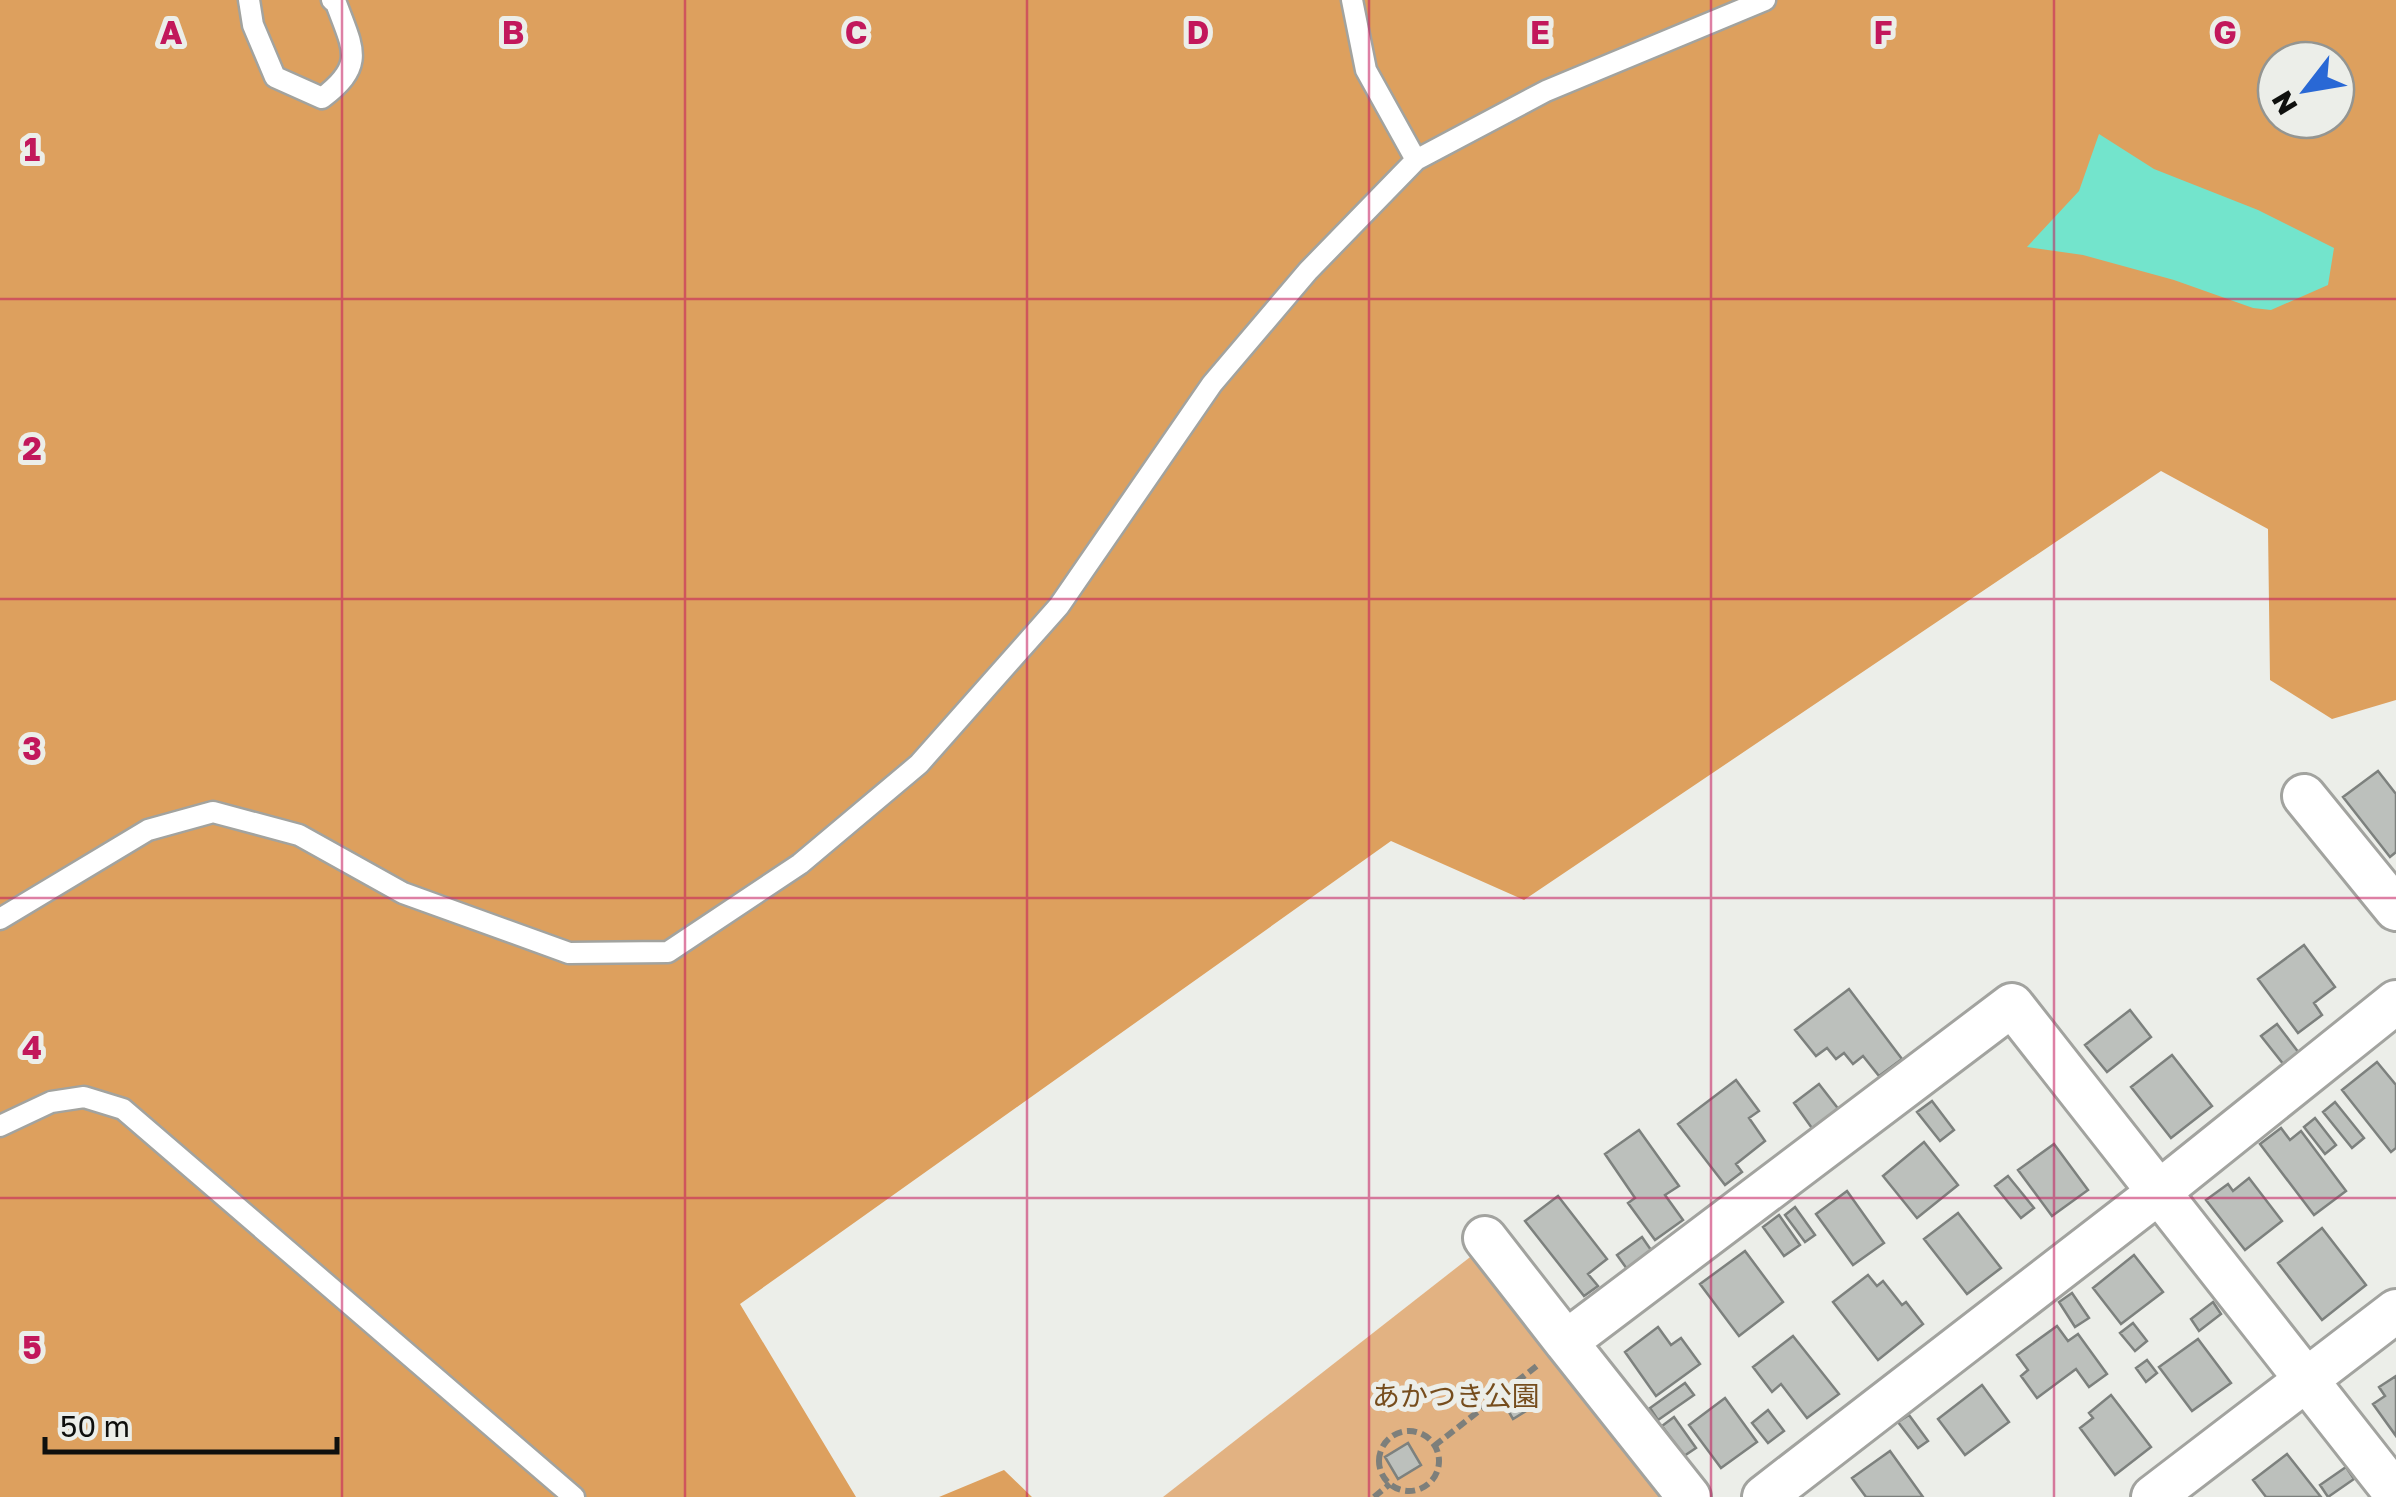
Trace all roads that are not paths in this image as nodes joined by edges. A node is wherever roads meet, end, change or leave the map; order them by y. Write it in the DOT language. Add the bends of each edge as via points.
graph roads {
  1 [pos="249,0"];
  2 [pos="332,0"];
  3 [pos="1352,0"];
  4 [pos="1765,0"];
  5 [pos="1416,160"];
  6 [pos="2304,796"];
  7 [pos="2396,909"];
  8 [pos="0,919"];
  9 [pos="2396,1002"];
  10 [pos="0,1126"];
  11 [pos="2159,1192"];
  12 [pos="1484,1238"];
  13 [pos="2396,1312"];
  14 [pos="1566,1342"];
  15 [pos="2307,1380"];
  16 [pos="2396,1494"];
  17 [pos="574,1497"];
  18 [pos="1689,1497"];
  19 [pos="1764,1497"];
  20 [pos="2153,1497"];
  1 -- 2 [label="lane" via="275,78 322,98 345,80 353,50"];
  3 -- 5 [label="lane" via="1366,70"];
  4 -- 5 [label="lane" via="1546,92"];
  5 -- 8 [label="lane" via="1224,370 1059,606 918,764 800,864 668,952 568,954 403,893 300,835 212,812 148,830"];
  6 -- 7 [label="street"];
  9 -- 11 [label="street"];
  10 -- 17 [label="lane" via="51,1102 84,1097 124,1109"];
  11 -- 14 [label="street" via="2012,1005"];
  11 -- 15 [label="street"];
  11 -- 19 [label="street"];
  12 -- 14 [label="street"];
  13 -- 15 [label="street"];
  14 -- 18 [label="street"];
  15 -- 16 [label="street"];
  15 -- 20 [label="street"];
}
